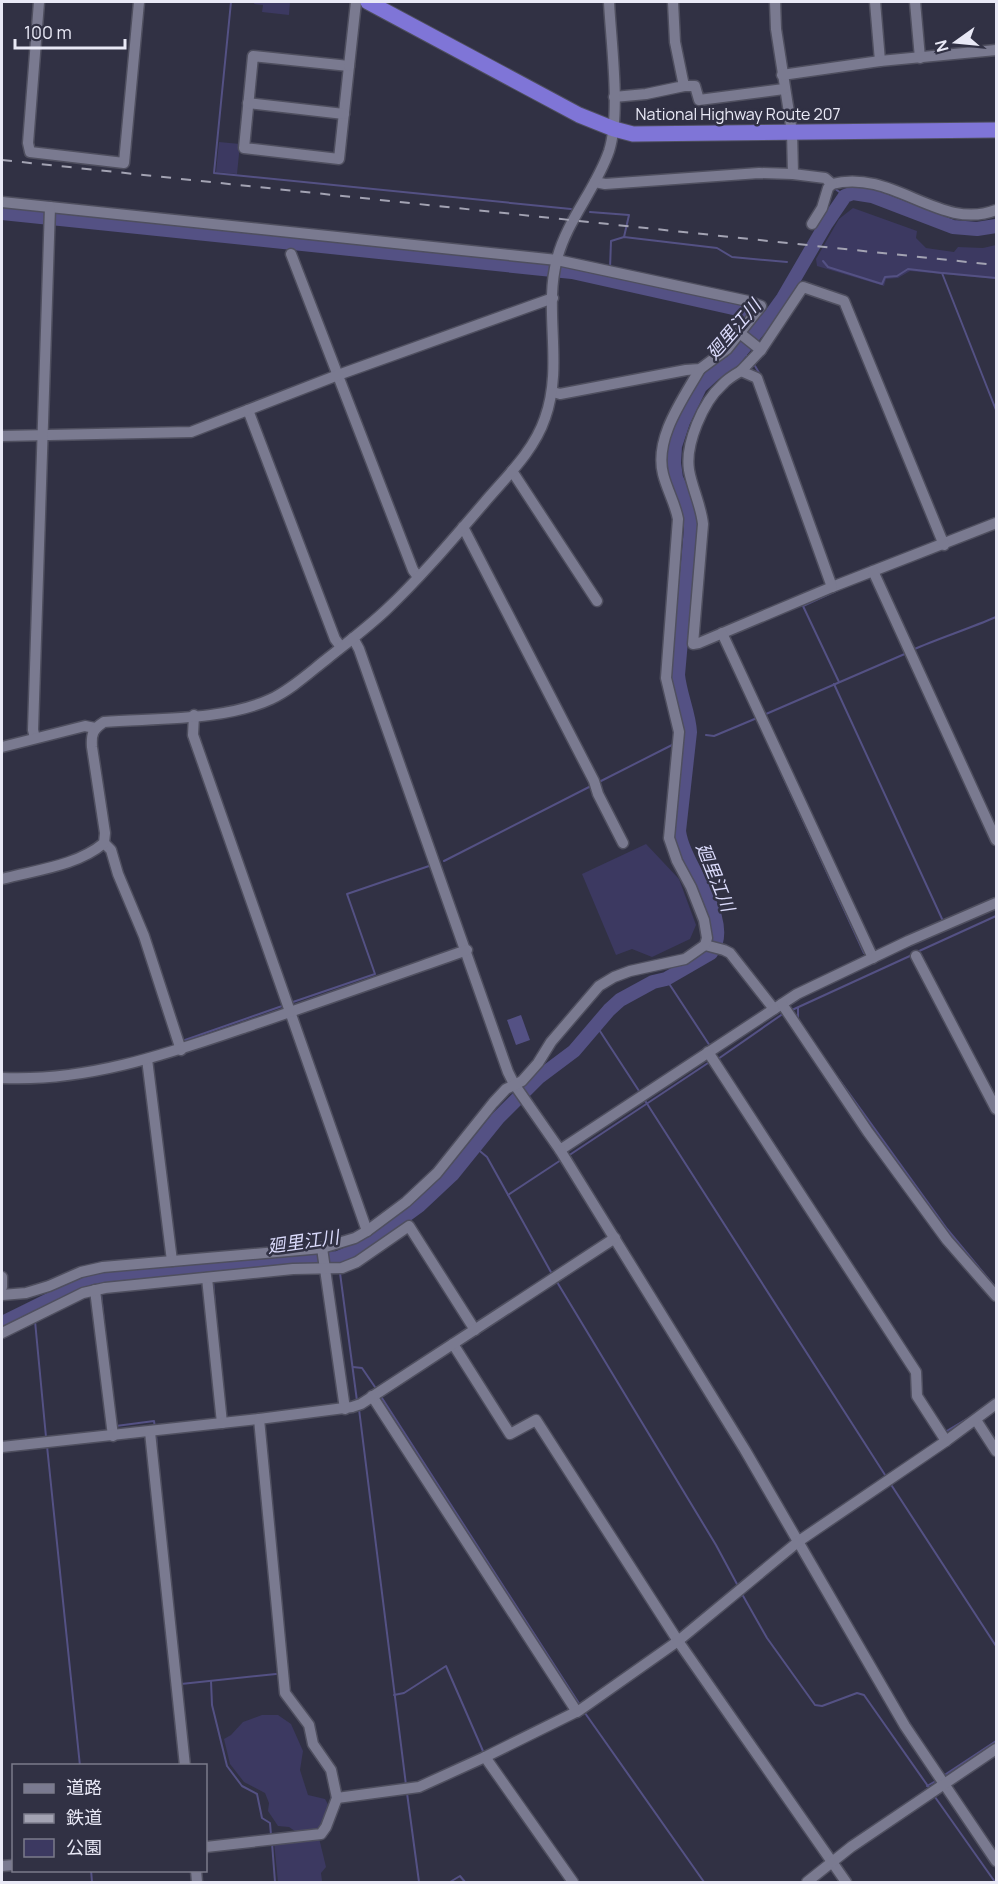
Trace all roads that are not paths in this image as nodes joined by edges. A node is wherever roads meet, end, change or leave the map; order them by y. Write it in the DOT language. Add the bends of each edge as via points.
graph roads {
  1 [pos="39,2"];
  2 [pos="139,2"];
  3 [pos="356,2"];
  4 [pos="368,2"];
  5 [pos="609,2"];
  6 [pos="673,2"];
  7 [pos="775,2"];
  8 [pos="875,2"];
  9 [pos="915,2"];
  10 [pos="996,50"];
  11 [pos="920,58"];
  12 [pos="880,61"];
  13 [pos="349,66"];
  14 [pos="782,75"];
  15 [pos="684,86"];
  16 [pos="784,88"];
  17 [pos="614,97"];
  18 [pos="248,103"];
  19 [pos="344,114"];
  20 [pos="614,129"];
  21 [pos="996,130"];
  22 [pos="792,132"];
  23 [pos="793,174"];
  24 [pos="595,182"];
  25 [pos="830,186"];
  26 [pos="2,202"];
  27 [pos="50,207"];
  28 [pos="996,210"];
  29 [pos="812,224"];
  30 [pos="291,254"];
  31 [pos="557,260"];
  32 [pos="553,298"];
  33 [pos="741,334"];
  34 [pos="761,350"];
  35 [pos="700,369"];
  36 [pos="741,370"];
  37 [pos="338,375"];
  38 [pos="553,393"];
  39 [pos="248,410"];
  40 [pos="43,435"];
  41 [pos="2,436"];
  42 [pos="512,471"];
  43 [pos="996,523"];
  44 [pos="463,527"];
  45 [pos="944,545"];
  46 [pos="873,571"];
  47 [pos="418,577"];
  48 [pos="835,586"];
  49 [pos="597,601"];
  50 [pos="722,633"];
  51 [pos="353,638"];
  52 [pos="341,647"];
  53 [pos="194,716"];
  54 [pos="95,728"];
  55 [pos="35,738"];
  56 [pos="2,747"];
  57 [pos="996,840"];
  58 [pos="104,843"];
  59 [pos="623,843"];
  60 [pos="2,879"];
  61 [pos="996,903"];
  62 [pos="705,945"];
  63 [pos="466,950"];
  64 [pos="916,956"];
  65 [pos="873,958"];
  66 [pos="288,1007"];
  67 [pos="783,1009"];
  68 [pos="181,1050"];
  69 [pos="712,1054"];
  70 [pos="147,1059"];
  71 [pos="2,1078"];
  72 [pos="515,1086"];
  73 [pos="996,1109"];
  74 [pos="564,1155"];
  75 [pos="367,1231"];
  76 [pos="615,1238"];
  77 [pos="322,1250"];
  78 [pos="172,1261"];
  79 [pos="324,1268"];
  80 [pos="2,1277"];
  81 [pos="211,1278"];
  82 [pos="2,1287"];
  83 [pos="95,1290"];
  84 [pos="2,1295"];
  85 [pos="996,1296"];
  86 [pos="475,1330"];
  87 [pos="2,1333"];
  88 [pos="453,1344"];
  89 [pos="376,1393"];
  90 [pos="996,1404"];
  91 [pos="353,1407"];
  92 [pos="978,1418"];
  93 [pos="260,1419"];
  94 [pos="222,1424"];
  95 [pos="154,1431"];
  96 [pos="113,1436"];
  97 [pos="946,1441"];
  98 [pos="2,1447"];
  99 [pos="996,1451"];
  100 [pos="799,1541"];
  101 [pos="678,1641"];
  102 [pos="580,1710"];
  103 [pos="996,1749"];
  104 [pos="485,1757"];
  105 [pos="185,1764"];
  106 [pos="940,1786"];
  107 [pos="337,1798"];
  108 [pos="207,1847"];
  109 [pos="996,1861"];
  110 [pos="832,1862"];
  111 [pos="573,1882"];
  112 [pos="807,1882"];
  113 [pos="846,1882"];
  1 -- 2 [label="street" via="30,152 124,162"];
  3 -- 13 [label="street"];
  4 -- 20 [label="highway, National Highway Route 207" via="579,115"];
  5 -- 17 [label="street"];
  6 -- 15 [label="street" via="675,42"];
  7 -- 14 [label="street"];
  8 -- 12 [label="street"];
  9 -- 11 [label="street"];
  10 -- 11 [label="street"];
  11 -- 12 [label="street"];
  12 -- 14 [label="street"];
  13 -- 18 [label="street" via="254,56"];
  13 -- 19 [label="street"];
  14 -- 16 [label="street"];
  15 -- 16 [label="street" via="695,86 699,100"];
  15 -- 17 [label="street"];
  16 -- 22 [label="street"];
  17 -- 20 [label="street"];
  18 -- 19 [label="street"];
  18 -- 19 [label="street" via="244,148 339,159"];
  20 -- 22 [label="highway, National Highway Route 207" via="633,134"];
  20 -- 24 [label="street"];
  21 -- 22 [label="highway, National Highway Route 207"];
  22 -- 23 [label="street"];
  23 -- 24 [label="street"];
  23 -- 25 [label="street" via="825,178"];
  24 -- 31 [label="street"];
  25 -- 28 [label="street" via="845,181 871,182 955,214 972,216"];
  25 -- 29 [label="street"];
  26 -- 27 [label="street"];
  27 -- 31 [label="street"];
  27 -- 40 [label="street"];
  30 -- 37 [label="street"];
  31 -- 32 [label="street"];
  31 -- 33 [label="street" via="761,306"];
  32 -- 37 [label="street"];
  32 -- 38 [label="street"];
  33 -- 34 [label="street"];
  33 -- 35 [label="street"];
  34 -- 36 [label="street"];
  34 -- 45 [label="street" via="803,287 844,300"];
  35 -- 38 [label="street"];
  35 -- 62 [label="street" via="664,441 663,473 678,519 666,678 677,719 678,746 669,838 704,920"];
  36 -- 48 [label="street" via="757,378"];
  36 -- 50 [label="street" via="709,400 688,454 688,469 703,524 693,644"];
  37 -- 39 [label="street"];
  37 -- 47 [label="street"];
  38 -- 42 [label="street" via="531,446"];
  39 -- 40 [label="street" via="191,432"];
  39 -- 52 [label="street"];
  40 -- 41 [label="street"];
  40 -- 55 [label="street"];
  42 -- 44 [label="street"];
  42 -- 49 [label="street"];
  43 -- 45 [label="street"];
  44 -- 47 [label="street"];
  44 -- 59 [label="street"];
  45 -- 46 [label="street"];
  46 -- 48 [label="street"];
  46 -- 57 [label="street"];
  47 -- 51 [label="street"];
  48 -- 50 [label="street"];
  50 -- 65 [label="street"];
  51 -- 52 [label="street"];
  51 -- 63 [label="street"];
  52 -- 53 [label="street" via="273,698 221,714"];
  53 -- 54 [label="street" via="104,722"];
  53 -- 66 [label="street" via="193,735"];
  54 -- 55 [label="street" via="85,726"];
  54 -- 58 [label="street" via="92,747"];
  55 -- 56 [label="street"];
  58 -- 60 [label="street" via="79,859"];
  58 -- 68 [label="street" via="111,850 144,936"];
  61 -- 65 [label="street"];
  62 -- 67 [label="street" via="730,954"];
  62 -- 72 [label="street" via="685,959 630,971 599,986"];
  63 -- 66 [label="street"];
  63 -- 72 [label="street"];
  64 -- 73 [label="street"];
  65 -- 67 [label="street" via="797,994"];
  66 -- 68 [label="street"];
  66 -- 75 [label="street"];
  67 -- 69 [label="street"];
  67 -- 85 [label="street" via="926,1212"];
  68 -- 70 [label="street"];
  69 -- 74 [label="street" via="642,1096"];
  69 -- 97 [label="street" via="916,1372 917,1396"];
  70 -- 71 [label="street" via="61,1077"];
  70 -- 78 [label="street"];
  72 -- 74 [label="street"];
  72 -- 75 [label="street" via="493,1103 437,1173"];
  74 -- 76 [label="street"];
  75 -- 77 [label="street"];
  76 -- 86 [label="street"];
  76 -- 100 [label="street"];
  77 -- 78 [label="street"];
  77 -- 79 [label="street"];
  78 -- 84 [label="street" via="103,1267 26,1293"];
  79 -- 81 [label="street"];
  79 -- 86 [label="street" via="357,1262 409,1226"];
  79 -- 91 [label="street"];
  80 -- 82 [label="street"];
  81 -- 83 [label="street"];
  81 -- 94 [label="street"];
  83 -- 87 [label="street"];
  83 -- 96 [label="street"];
  86 -- 88 [label="street"];
  88 -- 89 [label="street"];
  88 -- 101 [label="street" via="510,1434 536,1420"];
  89 -- 91 [label="street"];
  89 -- 102 [label="street"];
  90 -- 92 [label="street"];
  91 -- 93 [label="street"];
  92 -- 97 [label="street"];
  92 -- 99 [label="street"];
  93 -- 94 [label="street"];
  93 -- 107 [label="street" via="285,1693 309,1725 314,1744 331,1770"];
  94 -- 95 [label="street"];
  95 -- 96 [label="street"];
  95 -- 105 [label="street"];
  96 -- 98 [label="street"];
  97 -- 100 [label="street"];
  100 -- 101 [label="street"];
  100 -- 106 [label="street"];
  101 -- 102 [label="street"];
  101 -- 110 [label="street"];
  102 -- 104 [label="street"];
  103 -- 106 [label="street"];
  104 -- 107 [label="street" via="407,1789"];
  104 -- 111 [label="street"];
  106 -- 109 [label="street"];
  106 -- 110 [label="street"];
  107 -- 108 [label="street" via="321,1834"];
  110 -- 112 [label="street"];
  110 -- 113 [label="street"];
}
